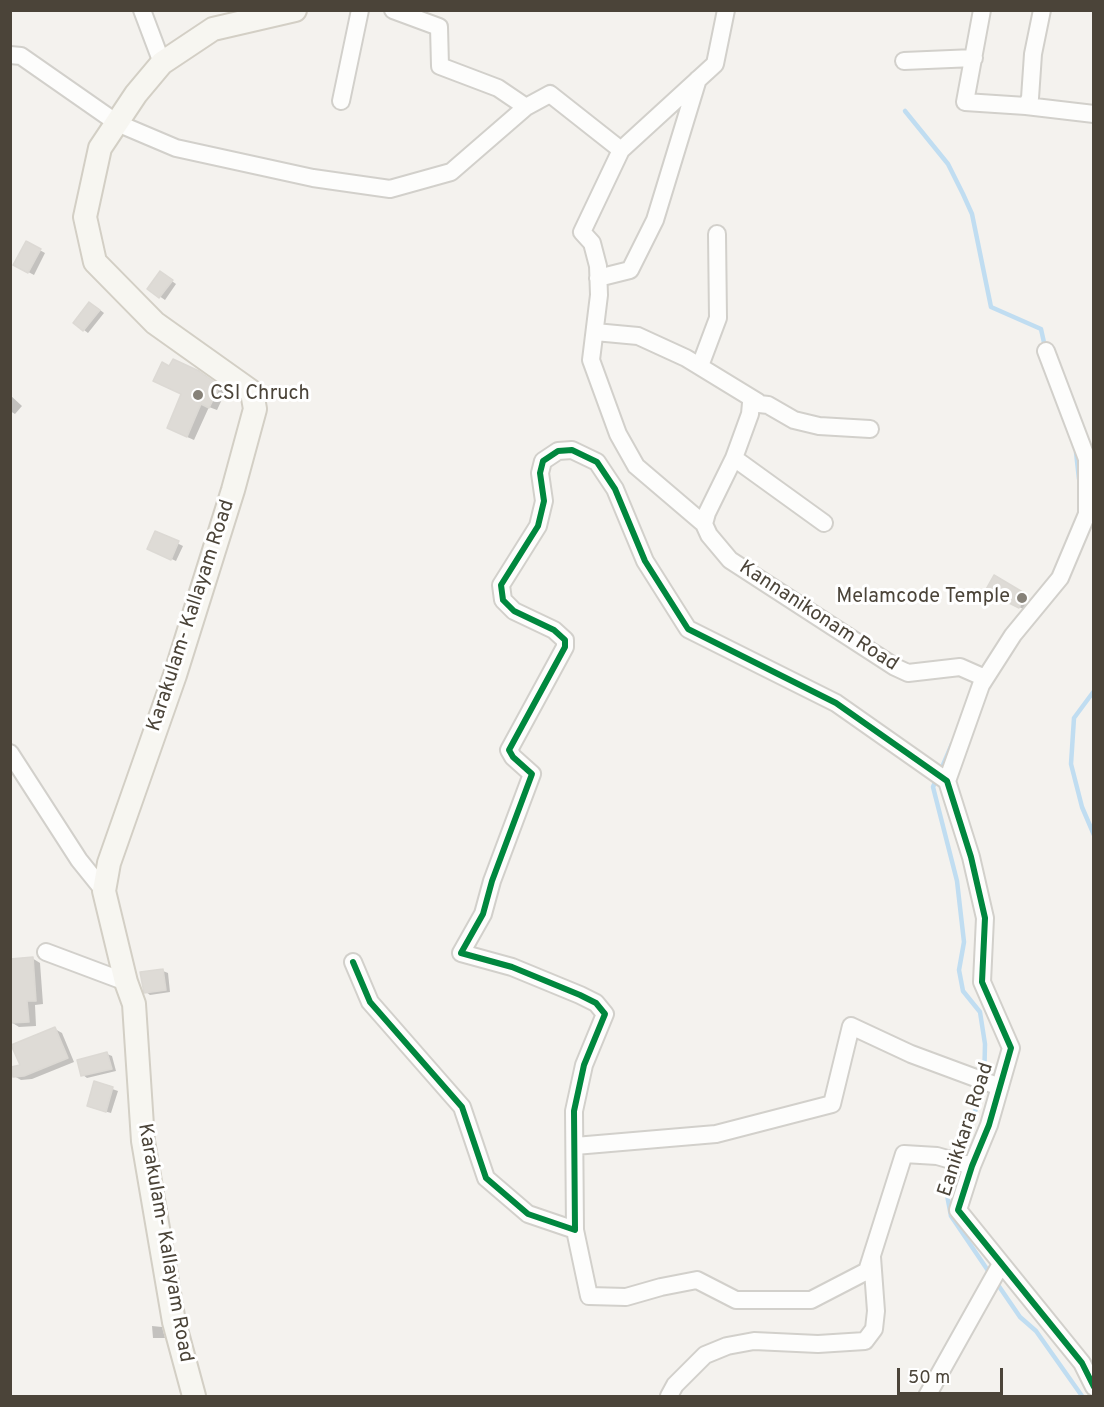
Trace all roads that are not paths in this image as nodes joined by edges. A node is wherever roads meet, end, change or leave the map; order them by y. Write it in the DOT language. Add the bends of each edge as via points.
graph roads {
  1 [pos="142,10"];
  2 [pos="295,10"];
  3 [pos="360,10"];
  4 [pos="393,10"];
  5 [pos="726,10"];
  6 [pos="982,10"];
  7 [pos="1042,10"];
  8 [pos="10,55"];
  9 [pos="974,58"];
  10 [pos="904,61"];
  11 [pos="162,63"];
  12 [pos="698,79"];
  13 [pos="341,101"];
  14 [pos="1026,106"];
  15 [pos="526,107"];
  16 [pos="1094,114"];
  17 [pos="117,123"];
  18 [pos="621,150"];
  19 [pos="717,234"];
  20 [pos="598,278"];
  21 [pos="595,332"];
  22 [pos="1046,351"];
  23 [pos="700,366"];
  24 [pos="758,402"];
  25 [pos="870,429"];
  26 [pos="734,458"];
  27 [pos="824,523"];
  28 [pos="705,524"];
  29 [pos="982,676"];
  30 [pos="10,753"];
  31 [pos="941,777"];
  32 [pos="104,891"];
  33 [pos="46,952"];
  34 [pos="353,962"];
  35 [pos="126,982"];
  36 [pos="1000,1087"];
  37 [pos="575,1146"];
  38 [pos="962,1163"];
  39 [pos="575,1230"];
  40 [pos="871,1256"];
  41 [pos="1001,1263"];
  42 [pos="1094,1387"];
  43 [pos="194,1396"];
  44 [pos="669,1396"];
  45 [pos="927,1396"];
  1 -- 11 [label="street"];
  2 -- 11 [label="street, Karakulam- Kallayam Road" via="213,29"];
  3 -- 13 [label="street"];
  4 -- 15 [label="street" via="439,27 440,66 498,88"];
  5 -- 12 [label="street, Kannanikonam Road" via="715,64"];
  6 -- 9 [label="street"];
  7 -- 14 [label="street"];
  8 -- 17 [label="street" via="21,56"];
  9 -- 10 [label="street"];
  9 -- 14 [label="street" via="965,102"];
  11 -- 17 [label="street, Karakulam- Kallayam Road"];
  12 -- 18 [label="street, Kannanikonam Road"];
  12 -- 20 [label="street" via="655,220 630,270"];
  14 -- 16 [label="street"];
  15 -- 17 [label="street" via="451,172 390,189 176,148"];
  15 -- 18 [label="street" via="550,94"];
  17 -- 32 [label="street, Karakulam- Kallayam Road" via="100,148 85,217 95,262 155,323 252,392 255,409 175,675 109,863"];
  18 -- 20 [label="street, Kannanikonam Road" via="582,232 595,250"];
  19 -- 23 [label="street" via="718,318"];
  20 -- 21 [label="street, Kannanikonam Road"];
  21 -- 23 [label="street" via="638,336"];
  21 -- 28 [label="street, Kannanikonam Road" via="591,360 630,457"];
  22 -- 29 [label="street" via="1087,459 1087,514 1060,578"];
  23 -- 24 [label="street"];
  24 -- 25 [label="street" via="794,420 819,426"];
  24 -- 26 [label="street" via="751,403"];
  26 -- 27 [label="street"];
  26 -- 28 [label="street"];
  28 -- 29 [label="street, Kannanikonam Road" via="717,548 730,560 895,667 908,673 960,667"];
  29 -- 31 [label="street"];
  30 -- 32 [label="street" via="79,860"];
  31 -- 36 [label="street, Eanikkara Road" via="985,918 982,981 1011,1048"];
  31 -- 37 [label="street" via="836,703 688,628 645,561 615,489 597,462 572,450 558,451 543,461 540,473 544,501 538,526 501,585 503,600 514,611 554,630 566,640 565,647 509,750 532,774 483,914 461,953 512,967 580,995 596,1003 605,1014 584,1065 574,1111"];
  32 -- 35 [label="street, Karakulam- Kallayam Road"];
  33 -- 35 [label="street"];
  34 -- 39 [label="street" via="370,1002 462,1107 486,1178 528,1214"];
  35 -- 43 [label="street, Karakulam- Kallayam Road" via="134,1004 143,1141 174,1322"];
  36 -- 37 [label="street" via="911,1054 851,1026 832,1104 716,1134"];
  36 -- 38 [label="street, Eanikkara Road" via="989,1125"];
  37 -- 39 [label="street"];
  38 -- 40 [label="street" via="937,1156 904,1154"];
  38 -- 41 [label="street, Eanikkara Road" via="958,1210"];
  39 -- 40 [label="street" via="589,1296 626,1297 697,1280 736,1300 811,1300 867,1270"];
  40 -- 44 [label="street" via="876,1311 874,1329 865,1341 754,1341 727,1346 705,1356"];
  41 -- 42 [label="street, Eanikkara Road" via="1082,1363"];
  41 -- 45 [label="street"];
}
